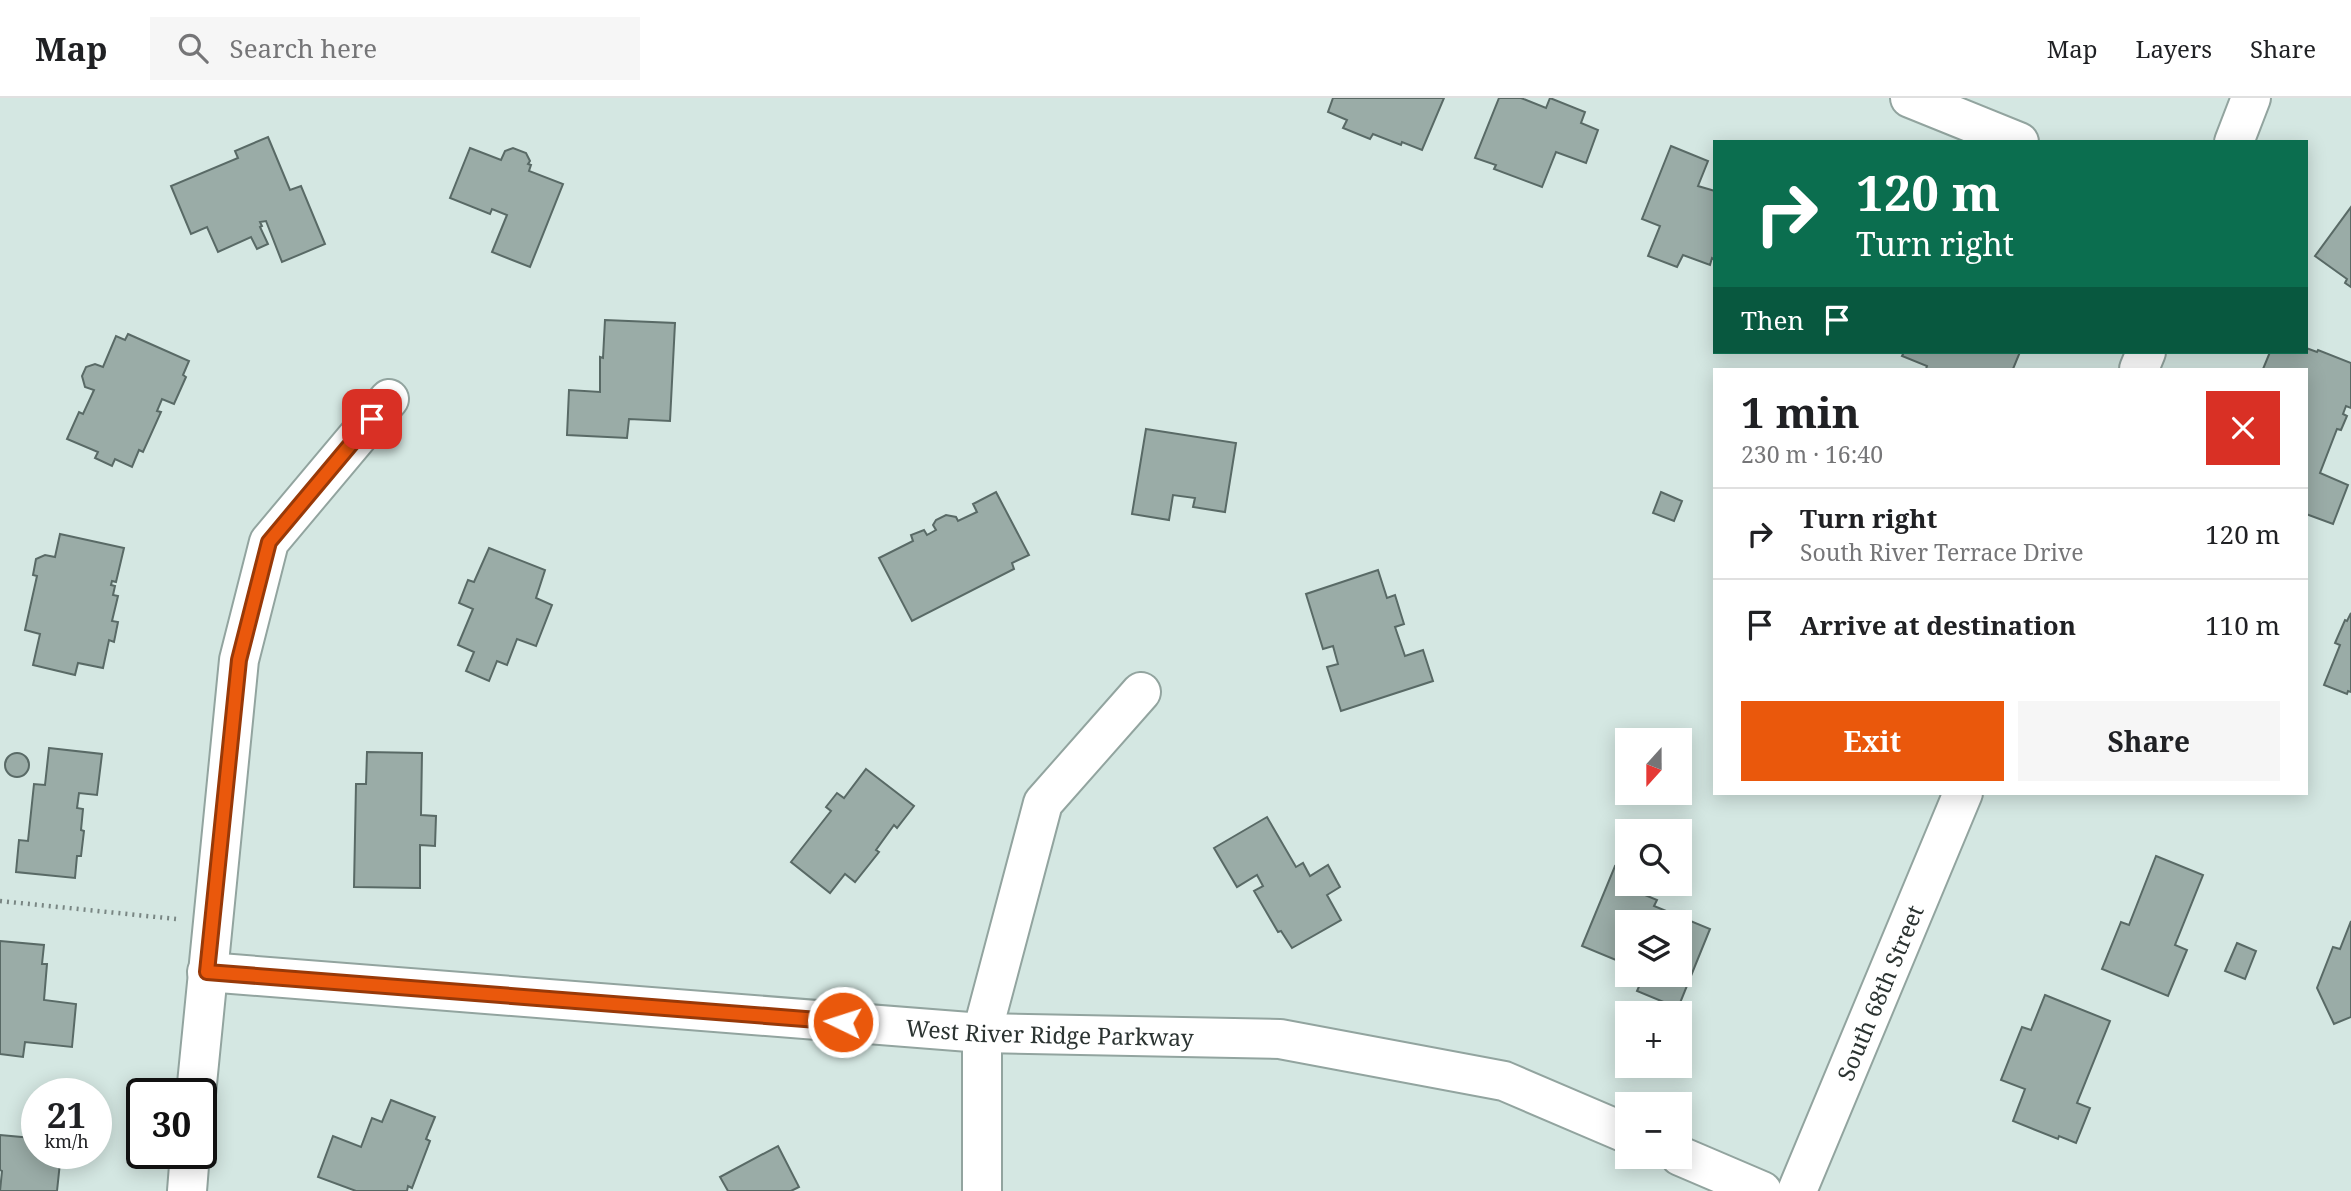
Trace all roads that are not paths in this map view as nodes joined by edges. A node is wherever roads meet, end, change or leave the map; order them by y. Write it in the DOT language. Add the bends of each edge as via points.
graph roads {
  1 [pos="1910,98"];
  2 [pos="2252,98"];
  3 [pos="2014,140"];
  4 [pos="2235,140"];
  5 [pos="389,399"];
  6 [pos="1141,692"];
  7 [pos="1962,795"];
  8 [pos="207,972"];
  9 [pos="982,1033"];
  10 [pos="197,1078"];
  11 [pos="1615,1128"];
  12 [pos="1692,1161"];
  13 [pos="189,1169"];
  14 [pos="187,1191"];
  15 [pos="982,1191"];
  16 [pos="1762,1191"];
  17 [pos="1797,1191"];
  1 -- 3 [label="street"];
  2 -- 4 [label="street"];
  5 -- 8 [label="street" via="269,542 239,660"];
  6 -- 9 [label="street" via="1043,803"];
  7 -- 17 [label="street, South 68th Street"];
  8 -- 9 [label="street, West River Ridge Parkway"];
  8 -- 10 [label="street"];
  9 -- 11 [label="street, West River Ridge Parkway" via="1280,1039 1504,1081"];
  9 -- 15 [label="street"];
  12 -- 16 [label="street"];
  13 -- 14 [label="street"];
}
